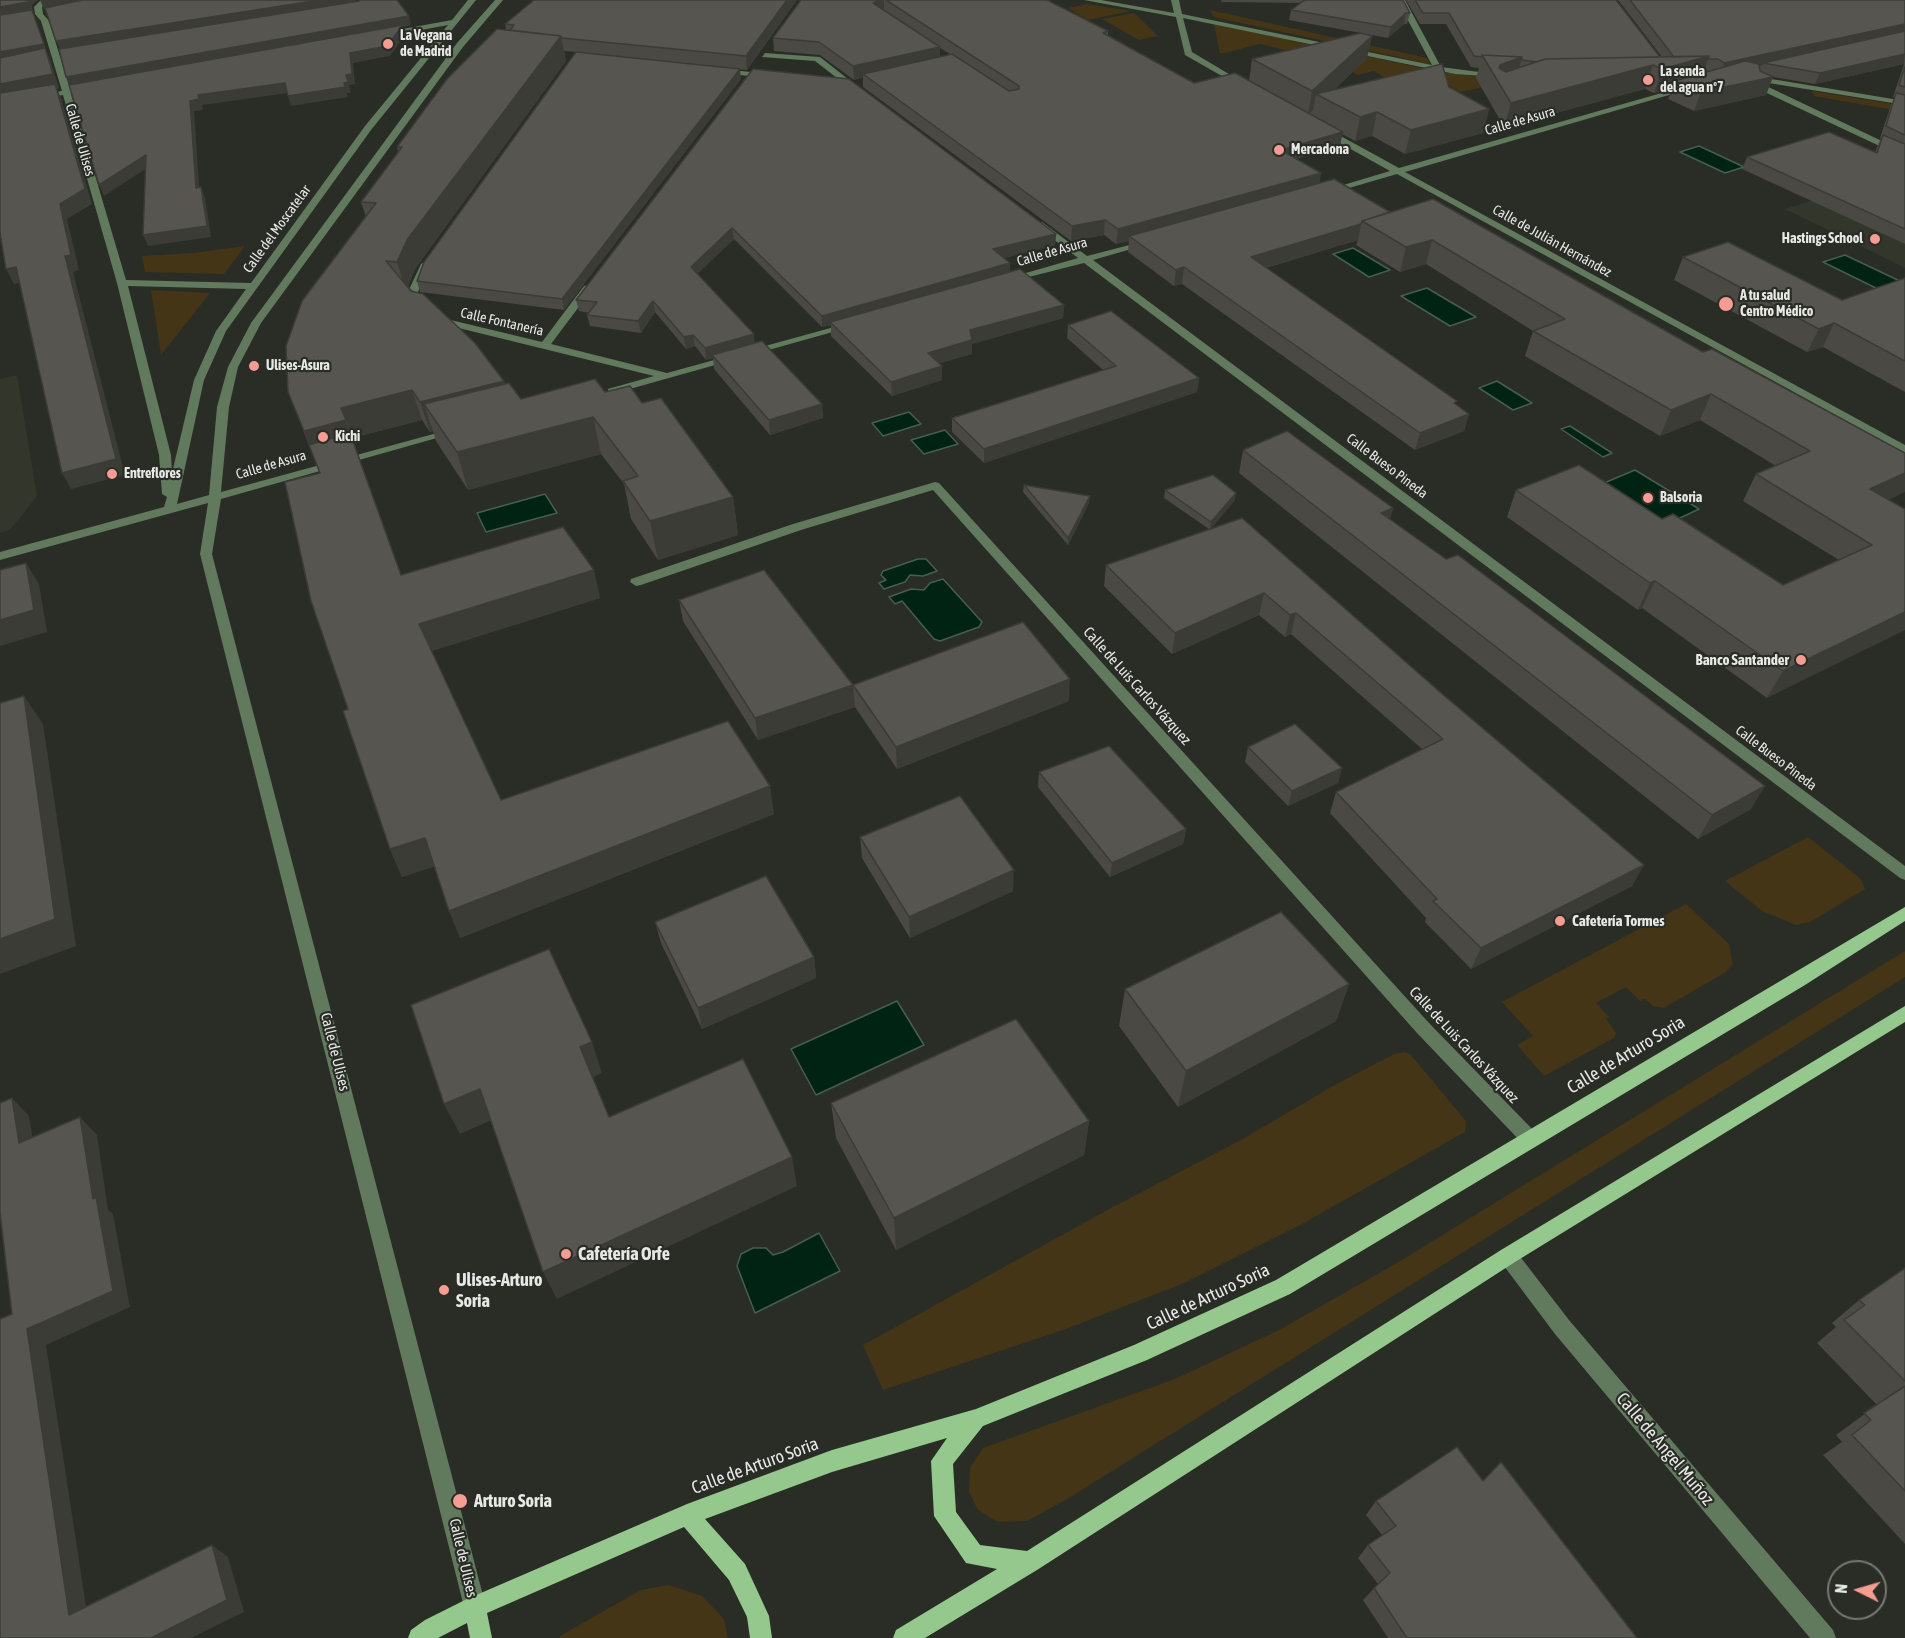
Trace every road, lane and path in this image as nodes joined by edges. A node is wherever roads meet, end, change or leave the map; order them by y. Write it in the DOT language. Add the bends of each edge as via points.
graph roads {
  1 [pos="45,0"];
  2 [pos="472,0"];
  3 [pos="499,0"];
  4 [pos="1088,0"];
  5 [pos="1175,0"];
  6 [pos="1401,0"];
  7 [pos="44,13"];
  8 [pos="30,16"];
  9 [pos="1179,16"];
  10 [pos="452,22"];
  11 [pos="372,37"];
  12 [pos="771,46"];
  13 [pos="66,54"];
  14 [pos="765,55"];
  15 [pos="56,57"];
  16 [pos="45,59"];
  17 [pos="1438,68"];
  18 [pos="716,70"];
  19 [pos="1758,70"];
  20 [pos="751,74"];
  21 [pos="1510,75"];
  22 [pos="1745,76"];
  23 [pos="784,77"];
  24 [pos="828,82"];
  25 [pos="744,83"];
  26 [pos="855,83"];
  27 [pos="100,86"];
  28 [pos="1696,86"];
  29 [pos="1250,89"];
  30 [pos="66,92"];
  31 [pos="869,98"];
  32 [pos="1905,103"];
  33 [pos="0,104"];
  34 [pos="1312,124"];
  35 [pos="1905,155"];
  36 [pos="1398,171"];
  37 [pos="1312,195"];
  38 [pos="1029,217"];
  39 [pos="1154,240"];
  40 [pos="434,253"];
  41 [pos="1086,259"];
  42 [pos="595,280"];
  43 [pos="123,283"];
  44 [pos="994,285"];
  45 [pos="252,286"];
  46 [pos="859,323"];
  47 [pos="545,345"];
  48 [pos="670,376"];
  49 [pos="601,394"];
  50 [pos="463,429"];
  51 [pos="1905,450"];
  52 [pos="215,497"];
  53 [pos="170,509"];
  54 [pos="0,556"];
  55 [pos="636,582"];
  56 [pos="1905,874"];
  57 [pos="1905,913"];
  58 [pos="1905,1013"];
  59 [pos="1530,1139"];
  60 [pos="1508,1256"];
  61 [pos="976,1419"];
  62 [pos="687,1515"];
  63 [pos="1029,1562"];
  64 [pos="475,1607"];
  65 [pos="418,1638"];
  66 [pos="482,1638"];
  67 [pos="761,1638"];
  68 [pos="904,1638"];
  69 [pos="1825,1638"];
  1 -- 7 [label="street" via="38,7"];
  2 -- 10 [label="street, Calle del Moscatelar"];
  3 -- 52 [label="street" via="256,323 233,367 223,407"];
  4 -- 9 [label="street"];
  5 -- 9 [label="street"];
  6 -- 17 [label="street"];
  7 -- 8 [label="street"];
  7 -- 15 [label="street, Calle de Ulises"];
  9 -- 17 [label="street"];
  9 -- 29 [label="street" via="1188,53"];
  10 -- 11 [label="street"];
  10 -- 45 [label="street, Calle del Moscatelar"];
  12 -- 14 [label="street"];
  13 -- 15 [label="street"];
  14 -- 20 [label="street"];
  14 -- 26 [label="street" via="817,59"];
  15 -- 16 [label="street"];
  15 -- 30 [label="street, Calle de Ulises"];
  17 -- 21 [label="street"];
  18 -- 20 [label="street"];
  19 -- 22 [label="street"];
  20 -- 23 [label="street"];
  20 -- 25 [label="street"];
  22 -- 32 [label="street"];
  22 -- 35 [label="street"];
  24 -- 26 [label="street"];
  26 -- 31 [label="street"];
  27 -- 30 [label="street"];
  28 -- 36 [label="street, Calle de Asura"];
  30 -- 33 [label="street"];
  30 -- 43 [label="street, Calle de Ulises"];
  34 -- 36 [label="street, Calle de Julián Hernández"];
  36 -- 37 [label="street, Calle de Asura"];
  36 -- 51 [label="street, Calle de Julián Hernández"];
  38 -- 41 [label="street, Calle Bueso Pineda"];
  39 -- 41 [label="street, Calle de Asura"];
  40 -- 47 [label="street, Calle Fontanería" via="420,272 411,296 426,317"];
  41 -- 44 [label="street, Calle de Asura"];
  41 -- 56 [label="street, Calle Bueso Pineda"];
  42 -- 47 [label="street"];
  43 -- 45 [label="street"];
  43 -- 53 [label="street, Calle de Ulises" via="165,455"];
  45 -- 53 [label="street, Calle del Moscatelar" via="221,331 199,380"];
  46 -- 48 [label="street"];
  47 -- 48 [label="street, Calle Fontanería"];
  48 -- 49 [label="street"];
  50 -- 52 [label="street, Calle de Asura"];
  52 -- 53 [label="street, Calle de Asura"];
  52 -- 64 [label="street, Calle de Ulises" via="206,554"];
  53 -- 54 [label="street, Calle de Asura"];
  55 -- 59 [label="street, Calle de Luis Carlos Vázquez" via="797,527 935,486 1416,1019"];
  57 -- 59 [label="main road, Calle de Arturo Soria"];
  58 -- 60 [label="main road"];
  59 -- 61 [label="main road, Calle de Arturo Soria" via="1283,1287 1140,1353"];
  60 -- 63 [label="main road"];
  60 -- 69 [label="street, Calle de Ángel Muñoz" via="1562,1327"];
  61 -- 62 [label="main road, Calle de Arturo Soria" via="832,1461"];
  61 -- 63 [label="main road" via="942,1461 945,1516 974,1555"];
  62 -- 64 [label="main road, Calle de Arturo Soria"];
  62 -- 67 [label="main road" via="737,1572 758,1616"];
  63 -- 68 [label="main road"];
  64 -- 65 [label="main road, Calle de Arturo Soria"];
  64 -- 66 [label="main road"];
}
